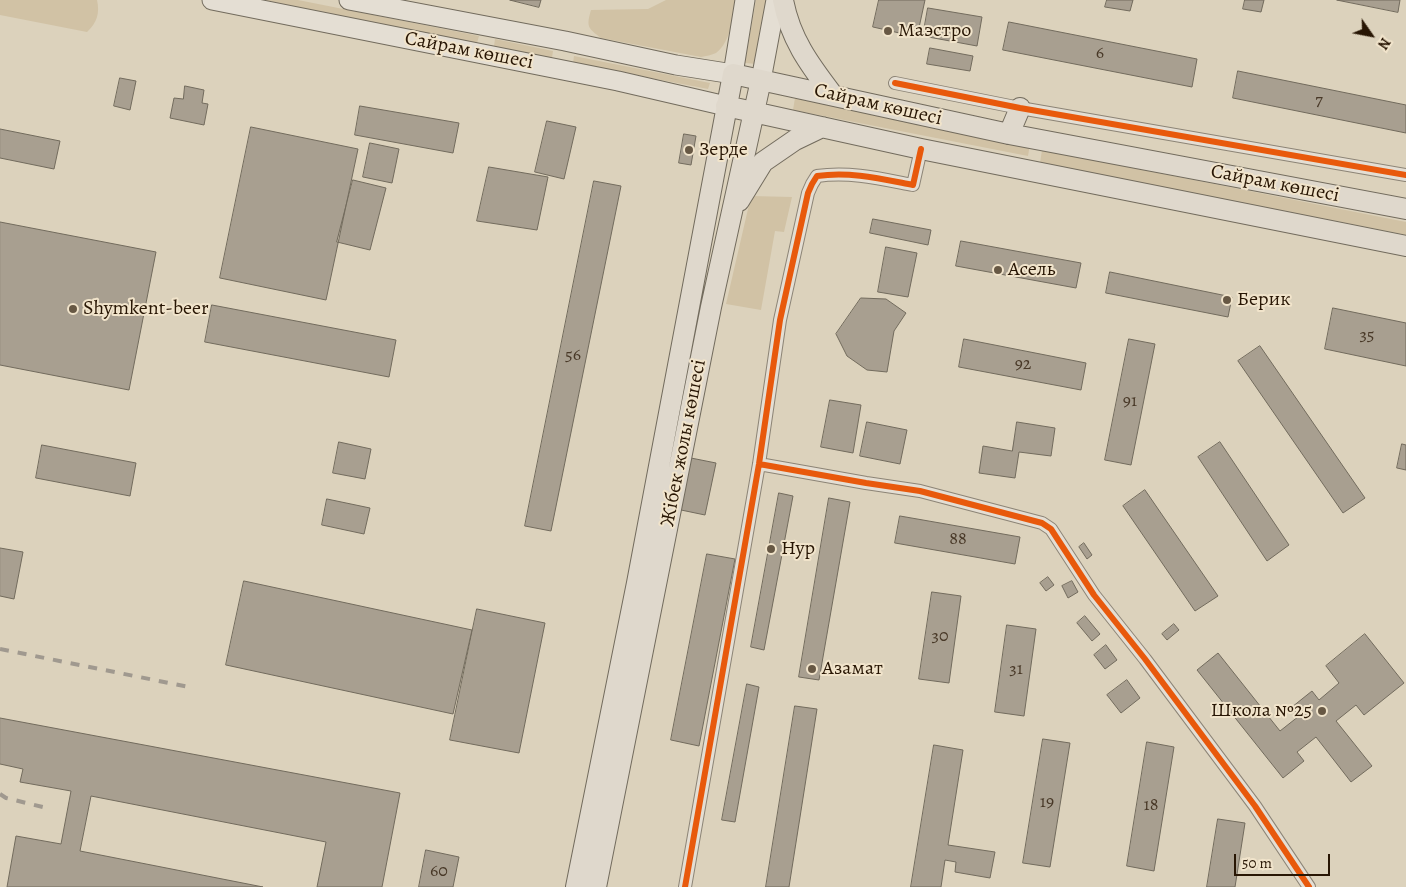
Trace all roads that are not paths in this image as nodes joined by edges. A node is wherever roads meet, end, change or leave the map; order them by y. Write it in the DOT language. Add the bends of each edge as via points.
graph roads {
  1 [pos="212,0"];
  2 [pos="349,0"];
  3 [pos="745,0"];
  4 [pos="776,0"];
  5 [pos="783,0"];
  6 [pos="564,42"];
  7 [pos="560,69"];
  8 [pos="733,74"];
  9 [pos="761,80"];
  10 [pos="895,83"];
  11 [pos="832,94"];
  12 [pos="726,106"];
  13 [pos="1020,108"];
  14 [pos="754,112"];
  15 [pos="822,127"];
  16 [pos="1009,134"];
  17 [pos="1040,139"];
  18 [pos="921,149"];
  19 [pos="1033,171"];
  20 [pos="1406,175"];
  21 [pos="1406,209"];
  22 [pos="731,214"];
  23 [pos="1406,246"];
  24 [pos="759,464"];
  25 [pos="576,887"];
  26 [pos="596,887"];
  27 [pos="685,887"];
  28 [pos="1309,887"];
  1 -- 7 [label="main road, Сайрам көшесі"];
  2 -- 6 [label="main road, Сайрам көшесі"];
  3 -- 8 [label="main road, Жібек жолы көшесі"];
  4 -- 9 [label="main road, Жібек жолы көшесі"];
  5 -- 11 [label="main road" via="797,42"];
  6 -- 7 [label="main road"];
  6 -- 8 [label="main road, Сайрам көшесі"];
  7 -- 12 [label="main road, Сайрам көшесі"];
  8 -- 9 [label="main road, Сайрам көшесі"];
  8 -- 12 [label="main road, Жібек жолы көшесі"];
  9 -- 11 [label="main road, Сайрам көшесі"];
  9 -- 14 [label="main road, Жібек жолы көшесі"];
  10 -- 13 [label="street"];
  11 -- 16 [label="main road, Сайрам көшесі"];
  12 -- 14 [label="main road, Сайрам көшесі"];
  12 -- 25 [label="main road, Жібек жолы көшесі" via="639,574"];
  13 -- 16 [label="main road"];
  13 -- 20 [label="street"];
  14 -- 15 [label="main road, Сайрам көшесі"];
  14 -- 22 [label="main road, Жібек жолы көшесі"];
  15 -- 18 [label="main road, Сайрам көшесі"];
  15 -- 22 [label="main road" via="795,140 763,162"];
  16 -- 17 [label="main road, Сайрам көшесі"];
  17 -- 19 [label="main road"];
  17 -- 21 [label="main road, Сайрам көшесі"];
  18 -- 19 [label="main road, Сайрам көшесі"];
  18 -- 24 [label="street" via="913,186 864,176 830,174 818,176 812,184 780,320"];
  19 -- 23 [label="main road, Сайрам көшесі"];
  22 -- 26 [label="main road, Жібек жолы көшесі"];
  24 -- 27 [label="street"];
  24 -- 28 [label="street" via="920,490 1042,522 1051,529 1094,595 1255,806"];
}
